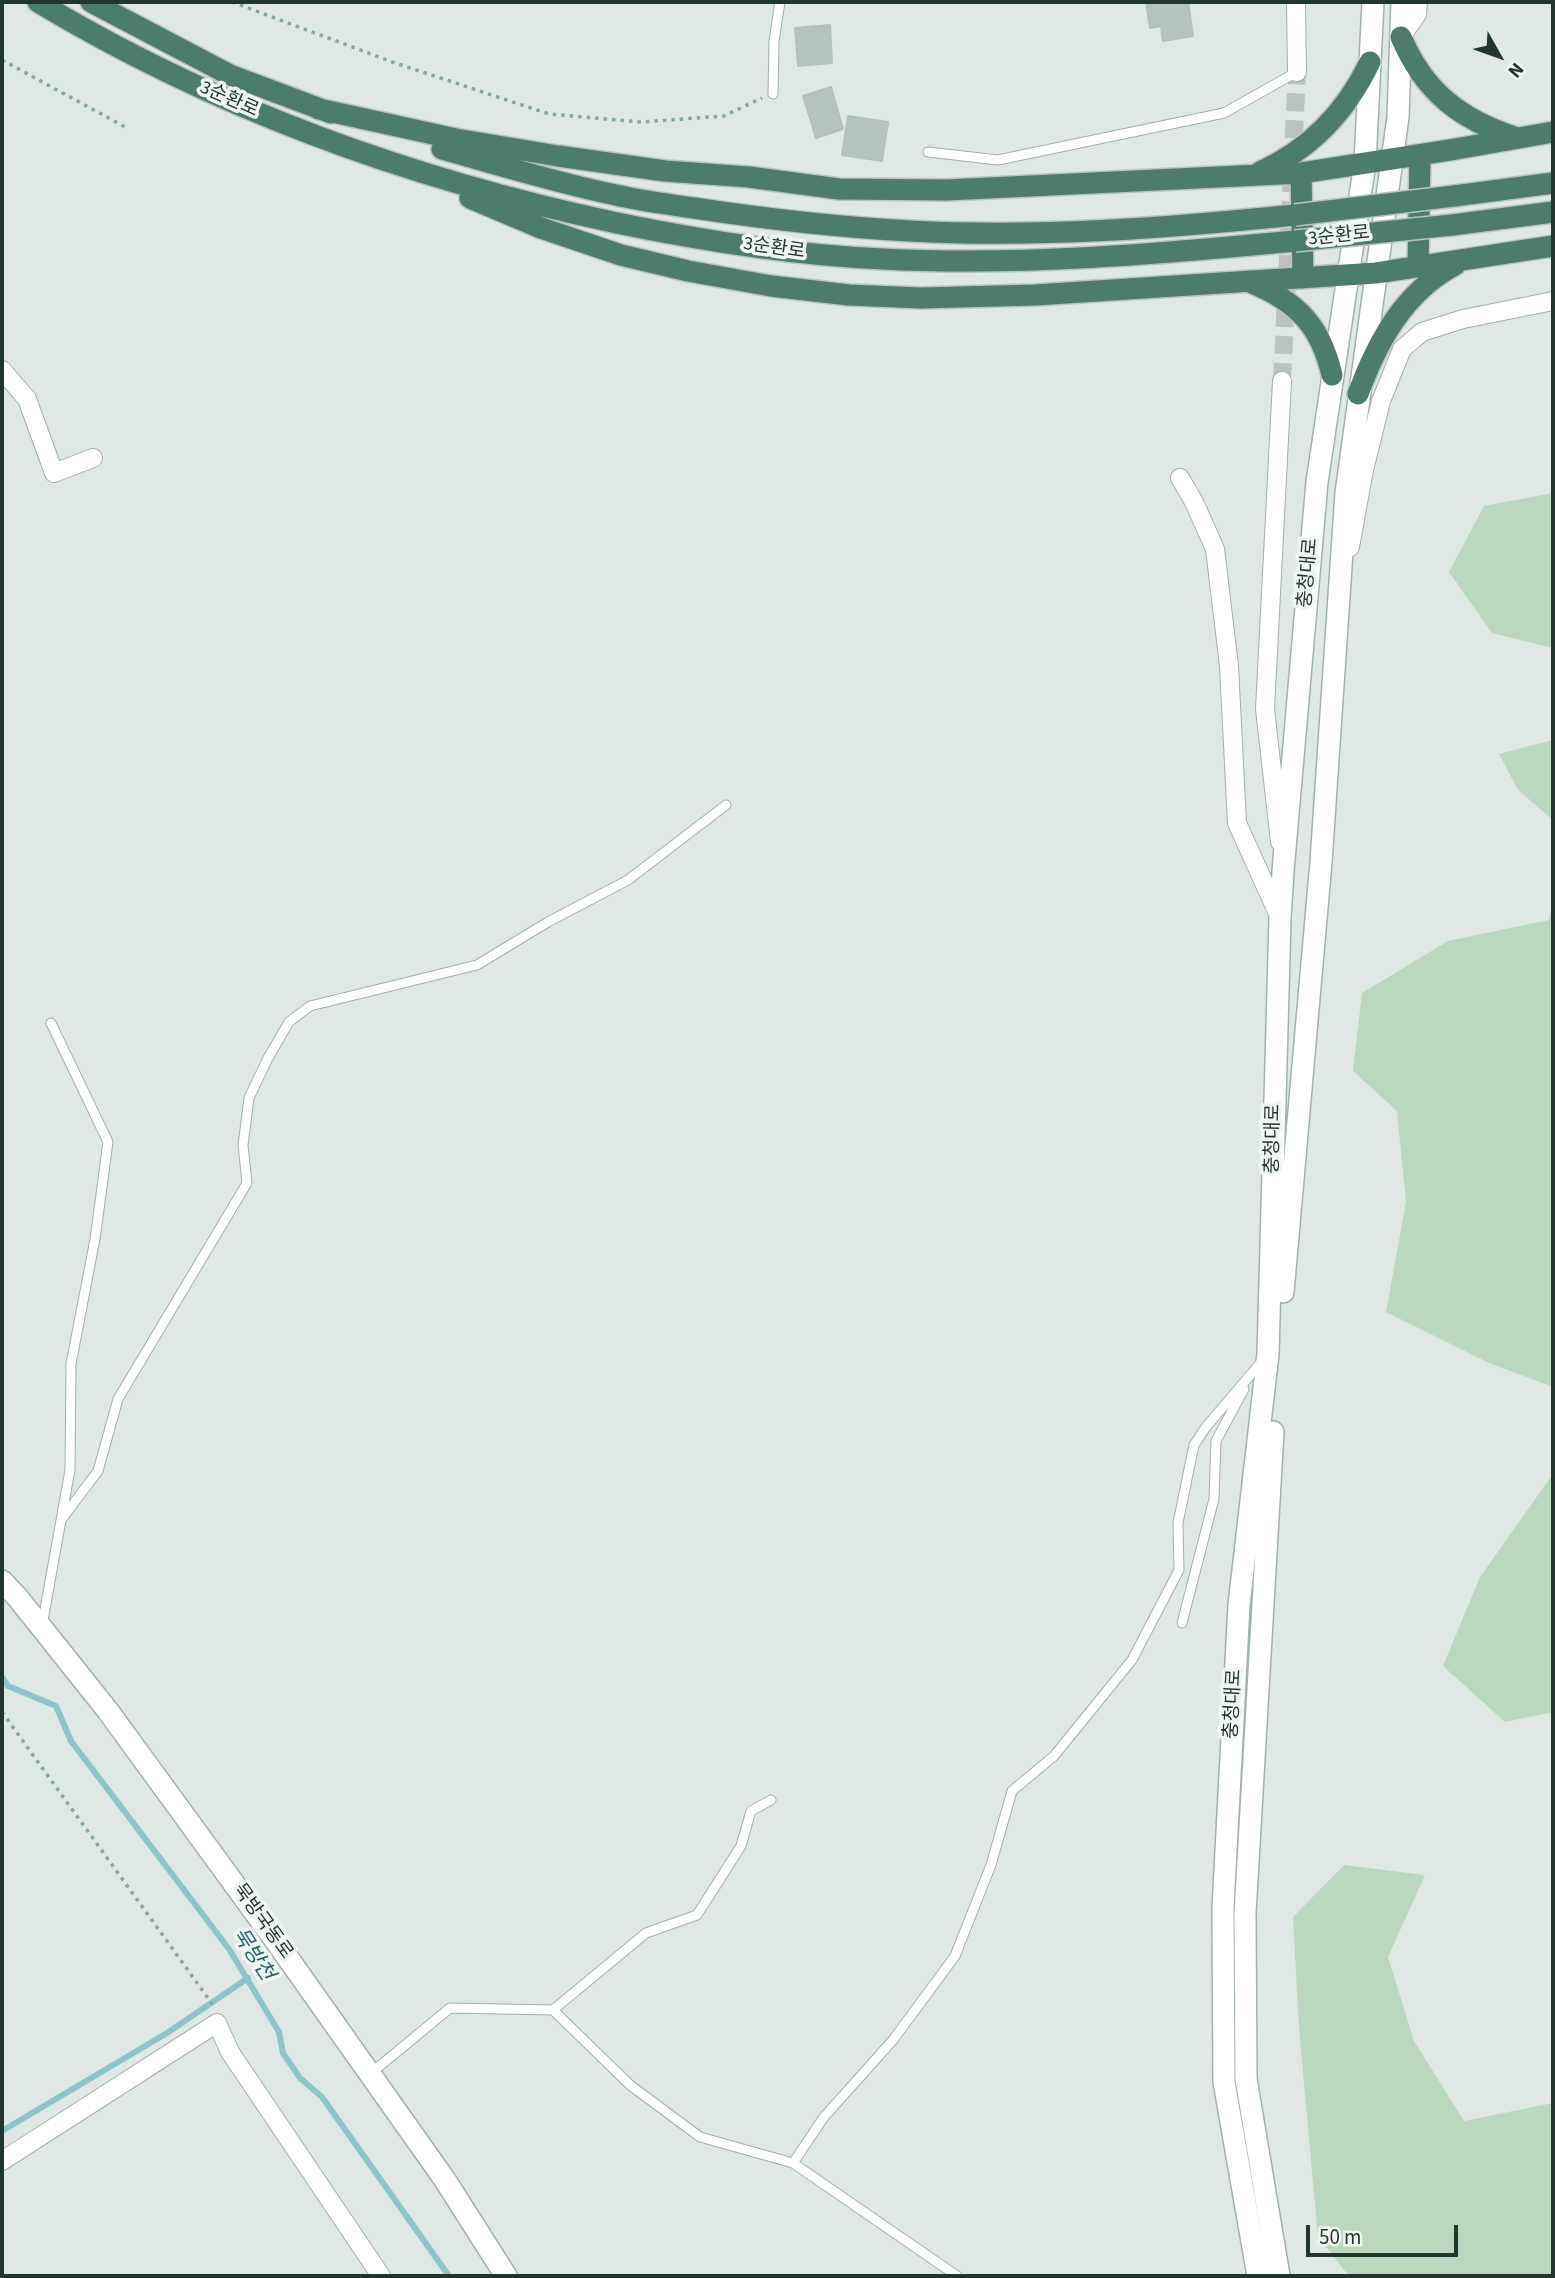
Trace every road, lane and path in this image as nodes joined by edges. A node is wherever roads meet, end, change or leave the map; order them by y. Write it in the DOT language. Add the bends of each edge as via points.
graph roads {
  1 [pos="38,2"];
  2 [pos="91,2"];
  3 [pos="232,2"];
  4 [pos="780,2"];
  5 [pos="1296,2"];
  6 [pos="1373,2"];
  7 [pos="1402,2"];
  8 [pos="1418,2"];
  9 [pos="1401,37"];
  10 [pos="2,60"];
  11 [pos="1370,62"];
  12 [pos="1297,72"];
  13 [pos="773,94"];
  14 [pos="319,109"];
  15 [pos="127,128"];
  16 [pos="1553,132"];
  17 [pos="1519,138"];
  18 [pos="359,151"];
  19 [pos="928,152"];
  20 [pos="1420,155"];
  21 [pos="1392,159"];
  22 [pos="1364,163"];
  23 [pos="1301,173"];
  24 [pos="1253,175"];
  25 [pos="1553,183"];
  26 [pos="1553,212"];
  27 [pos="1553,246"];
  28 [pos="1466,259"];
  29 [pos="1418,267"];
  30 [pos="1376,273"];
  31 [pos="1347,275"];
  32 [pos="1303,278"];
  33 [pos="1247,281"];
  34 [pos="1553,302"];
  35 [pos="2,370"];
  36 [pos="1332,375"];
  37 [pos="1282,382"];
  38 [pos="1358,394"];
  39 [pos="93,458"];
  40 [pos="1180,478"];
  41 [pos="1337,623"];
  42 [pos="726,805"];
  43 [pos="1283,871"];
  44 [pos="1280,918"];
  45 [pos="51,1023"];
  46 [pos="1268,1354"];
  47 [pos="1253,1372"];
  48 [pos="61,1520"];
  49 [pos="2,1581"];
  50 [pos="1182,1623"];
  51 [pos="42,1628"];
  52 [pos="3,1715"];
  53 [pos="771,1800"];
  54 [pos="553,2010"];
  55 [pos="219,2013"];
  56 [pos="370,2074"];
  57 [pos="2,2161"];
  58 [pos="793,2163"];
  59 [pos="381,2276"];
  60 [pos="506,2276"];
  61 [pos="957,2276"];
  62 [pos="1258,2276"];
  63 [pos="1279,2276"];
  1 -- 18 [label="highway, 3순환로" via="239,106"];
  2 -- 14 [label="highway, 3순환로" via="230,75"];
  3 -- 13 [label="path" via="549,114 641,121 724,116"];
  4 -- 13 [label="lane"];
  5 -- 12 [label="street"];
  6 -- 11 [label="main road, 충청대로"];
  7 -- 9 [label="main road, 충청대로"];
  8 -- 9 [label="street" via="1417,14"];
  9 -- 17 [label="highway" via="1422,77 1444,100 1479,124"];
  9 -- 21 [label="main road, 충청대로"];
  10 -- 15 [label="path"];
  11 -- 22 [label="main road, 충청대로"];
  11 -- 24 [label="highway" via="1341,111 1318,136"];
  12 -- 19 [label="lane" via="1224,113 998,160"];
  14 -- 24 [label="highway" via="558,156 839,189 947,190"];
  14 -- 25 [label="highway, 3순환로, bridge" via="489,162 617,195 814,224 912,231 1005,233 1208,224"];
  16 -- 17 [label="highway"];
  17 -- 20 [label="highway"];
  18 -- 26 [label="highway, 3순환로, bridge" via="456,184 668,233 792,253 883,259 988,262 1090,257 1295,241"];
  18 -- 33 [label="highway" via="541,229 621,255 771,286 921,298"];
  20 -- 21 [label="highway"];
  20 -- 29 [label="highway"];
  21 -- 22 [label="highway"];
  21 -- 30 [label="main road, 충청대로"];
  22 -- 23 [label="highway"];
  22 -- 31 [label="main road, 충청대로"];
  23 -- 24 [label="highway"];
  23 -- 32 [label="highway"];
  27 -- 28 [label="highway"];
  28 -- 29 [label="highway"];
  28 -- 38 [label="highway" via="1433,278 1394,320"];
  29 -- 30 [label="highway"];
  30 -- 31 [label="highway"];
  30 -- 38 [label="main road, 충청대로"];
  31 -- 32 [label="highway"];
  31 -- 36 [label="main road, 충청대로"];
  32 -- 33 [label="highway"];
  33 -- 36 [label="highway" via="1289,302 1312,324"];
  34 -- 41 [label="street" via="1463,319 1422,332 1402,349 1381,401 1364,470"];
  35 -- 39 [label="street" via="27,399 54,474"];
  36 -- 43 [label="main road, 충청대로" via="1317,482"];
  37 -- 43 [label="street" via="1265,709"];
  38 -- 41 [label="main road, 충청대로"];
  40 -- 44 [label="street" via="1215,548 1229,666 1237,823"];
  41 -- 63 [label="main road, 충청대로" via="1278,1351 1245,1913 1247,2079"];
  42 -- 48 [label="lane" via="628,880 477,965 310,1006 289,1022 249,1098 243,1145 247,1183 118,1399 98,1471"];
  43 -- 44 [label="main road, 충청대로"];
  44 -- 46 [label="main road, 충청대로"];
  45 -- 48 [label="lane" via="108,1142 71,1364 71,1470"];
  46 -- 47 [label="lane"];
  46 -- 62 [label="main road, 충청대로" via="1239,1605 1223,1908 1224,2082"];
  47 -- 50 [label="lane" via="1216,1441 1214,1499"];
  47 -- 58 [label="lane" via="1194,1445 1178,1523 1179,1570 1132,1660 1054,1756 1012,1791 955,1956 893,2040 824,2117"];
  48 -- 51 [label="lane"];
  49 -- 51 [label="main road, 묵방국동로"];
  51 -- 56 [label="main road, 묵방국동로" via="124,1733"];
  52 -- 55 [label="path"];
  53 -- 54 [label="lane" via="751,1811 741,1846 697,1915 646,1933"];
  54 -- 56 [label="lane" via="450,2008"];
  54 -- 58 [label="lane" via="630,2085 700,2137"];
  56 -- 60 [label="main road, 묵방국동로"];
  57 -- 59 [label="street" via="217,2023 230,2052"];
  58 -- 61 [label="lane"];
}
